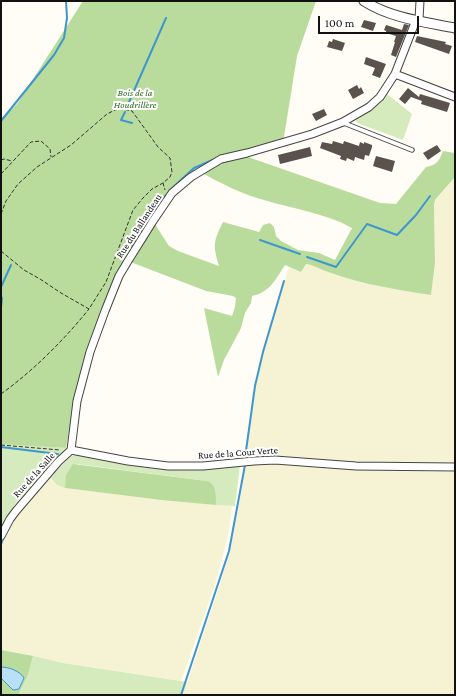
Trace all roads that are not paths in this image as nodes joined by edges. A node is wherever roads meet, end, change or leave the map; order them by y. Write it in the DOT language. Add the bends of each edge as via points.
graph roads {
  1 [pos="364,1"];
  2 [pos="420,1"];
  3 [pos="417,20"];
  4 [pos="455,28"];
  5 [pos="395,74"];
  6 [pos="455,97"];
  7 [pos="343,122"];
  8 [pos="412,150"];
  9 [pos="71,450"];
  10 [pos="455,467"];
  11 [pos="1,536"];
  1 -- 3 [label="street" via="382,10"];
  2 -- 3 [label="street, Rue du Ballandeau"];
  3 -- 4 [label="street"];
  3 -- 5 [label="street, Rue du Ballandeau"];
  5 -- 6 [label="street"];
  5 -- 7 [label="street, Rue du Ballandeau" via="375,102"];
  7 -- 8 [label="lane"];
  7 -- 9 [label="street, Rue du Ballandeau" via="303,137 221,159 191,177 170,196 119,276 105,311 90,352 77,401"];
  9 -- 10 [label="street, Rue de la Cour Verte" via="168,466 276,460 356,466"];
  9 -- 11 [label="street, Rue de la Salle" via="16,511"];
}
